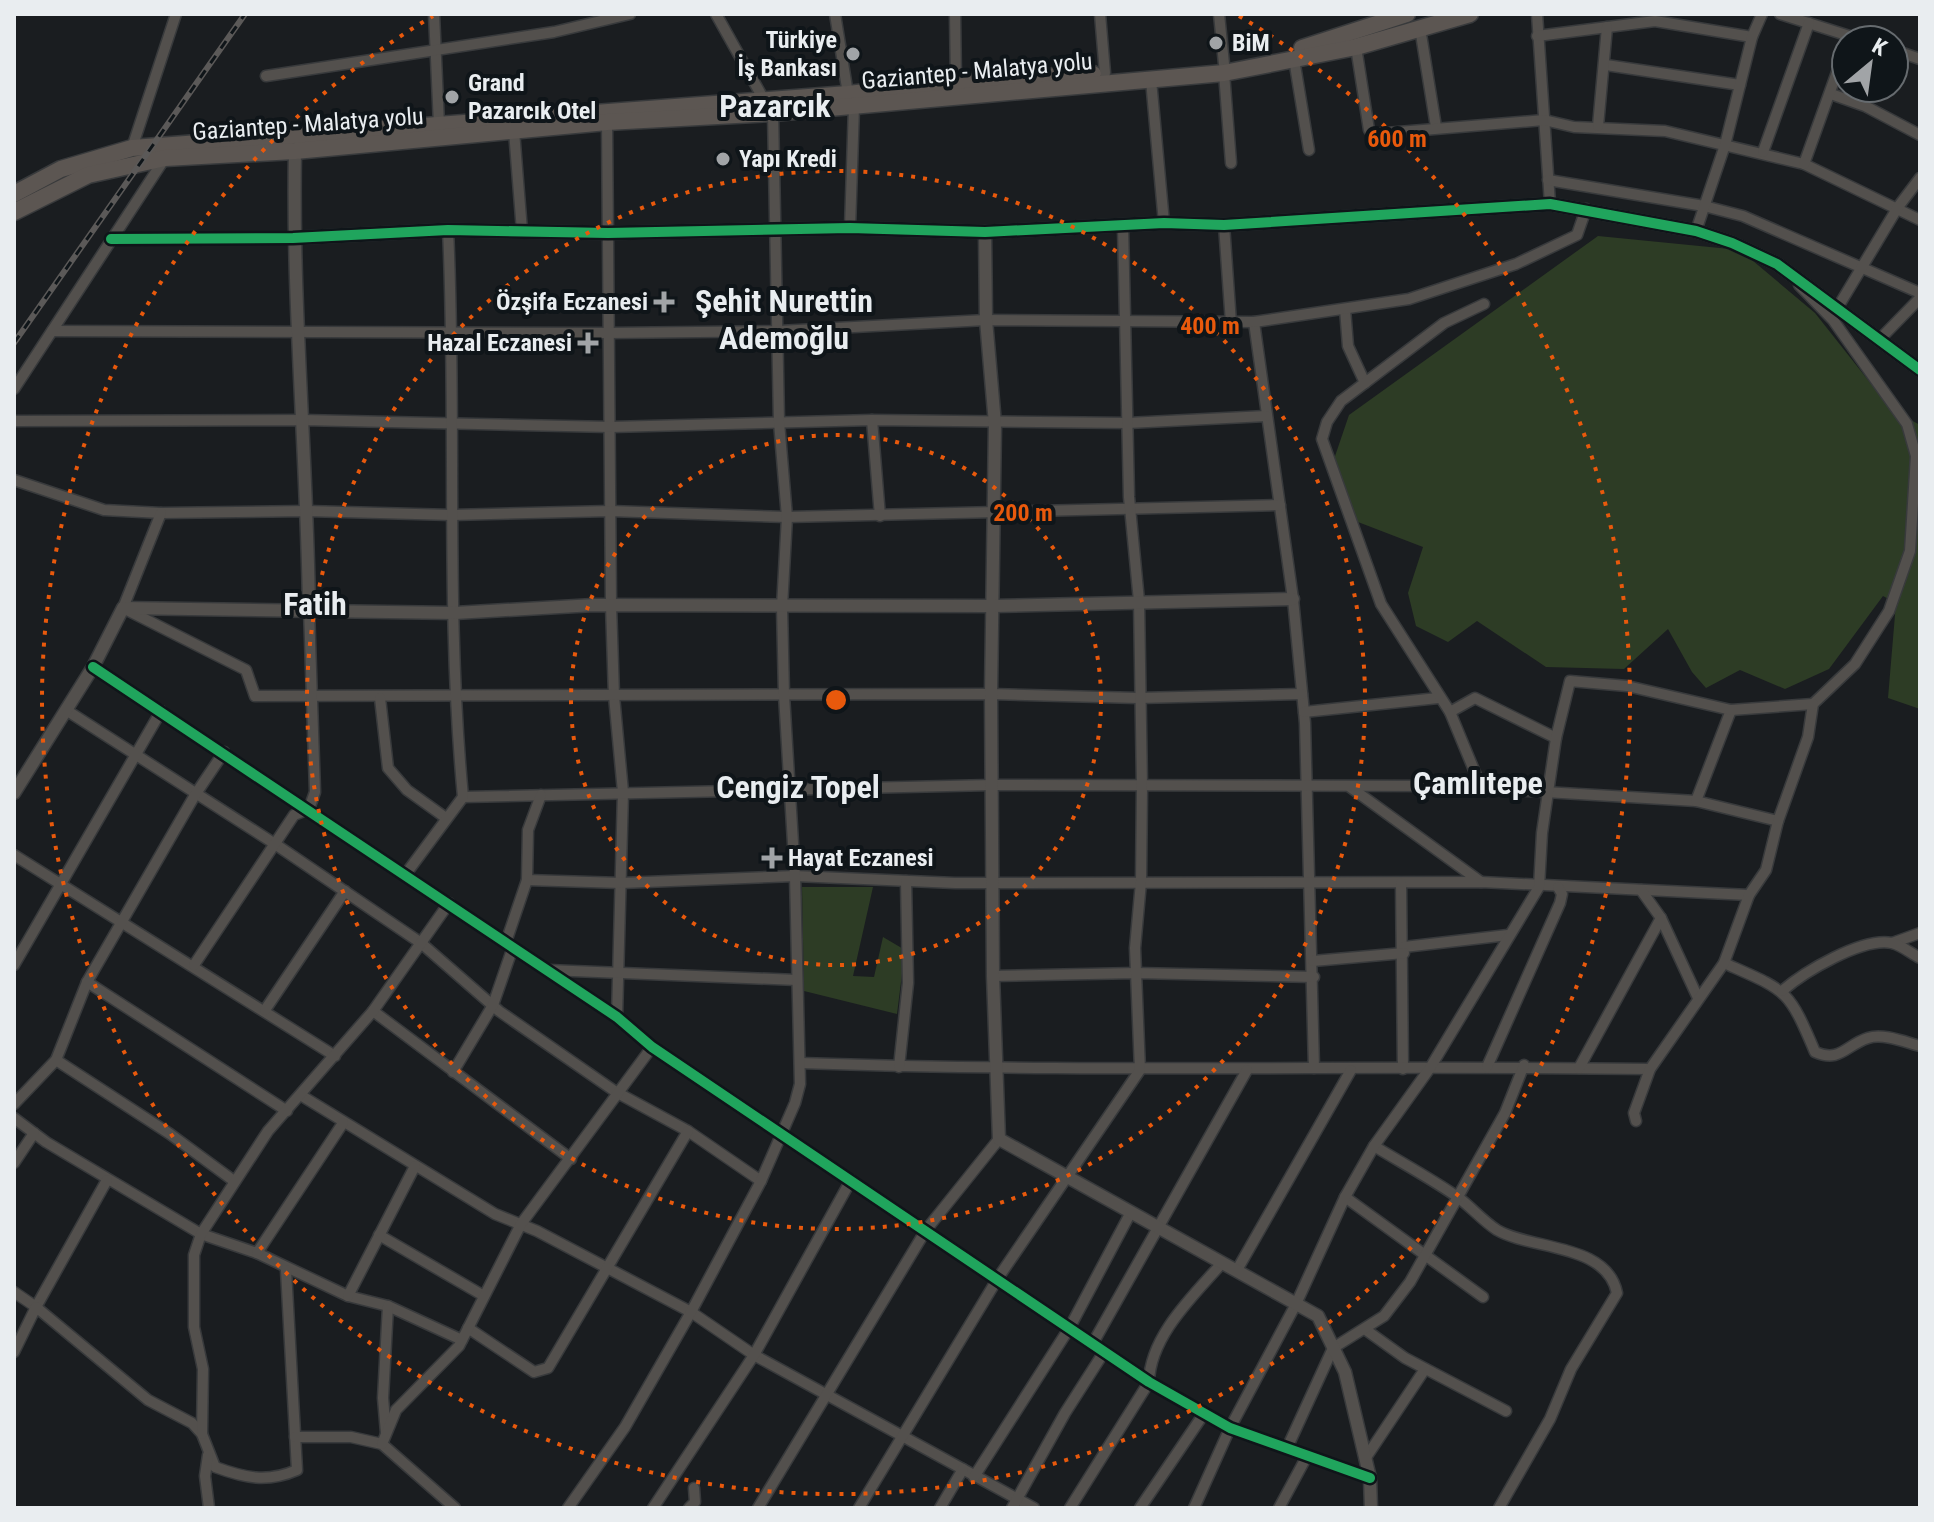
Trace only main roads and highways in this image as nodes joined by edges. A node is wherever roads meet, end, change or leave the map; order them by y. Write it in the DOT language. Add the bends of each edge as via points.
graph roads {
  1 [pos="1407,14"];
  2 [pos="1470,14"];
  3 [pos="1224,68"];
  4 [pos="851,100"];
  5 [pos="17,190"];
  6 [pos="14,212"];
  1 -- 3 [label="highway, Gaziantep - Malatya yolu"];
  2 -- 3 [label="highway, Gaziantep - Malatya yolu" via="1356,47"];
  3 -- 4 [label="highway, Gaziantep - Malatya yolu" via="1151,80"];
  3 -- 4 [label="highway, Gaziantep - Malatya yolu" via="956,82"];
  4 -- 5 [label="highway, Gaziantep - Malatya yolu" via="763,98 132,148 61,169"];
  4 -- 6 [label="highway, Gaziantep - Malatya yolu" via="773,113 165,158 88,175"];
}
